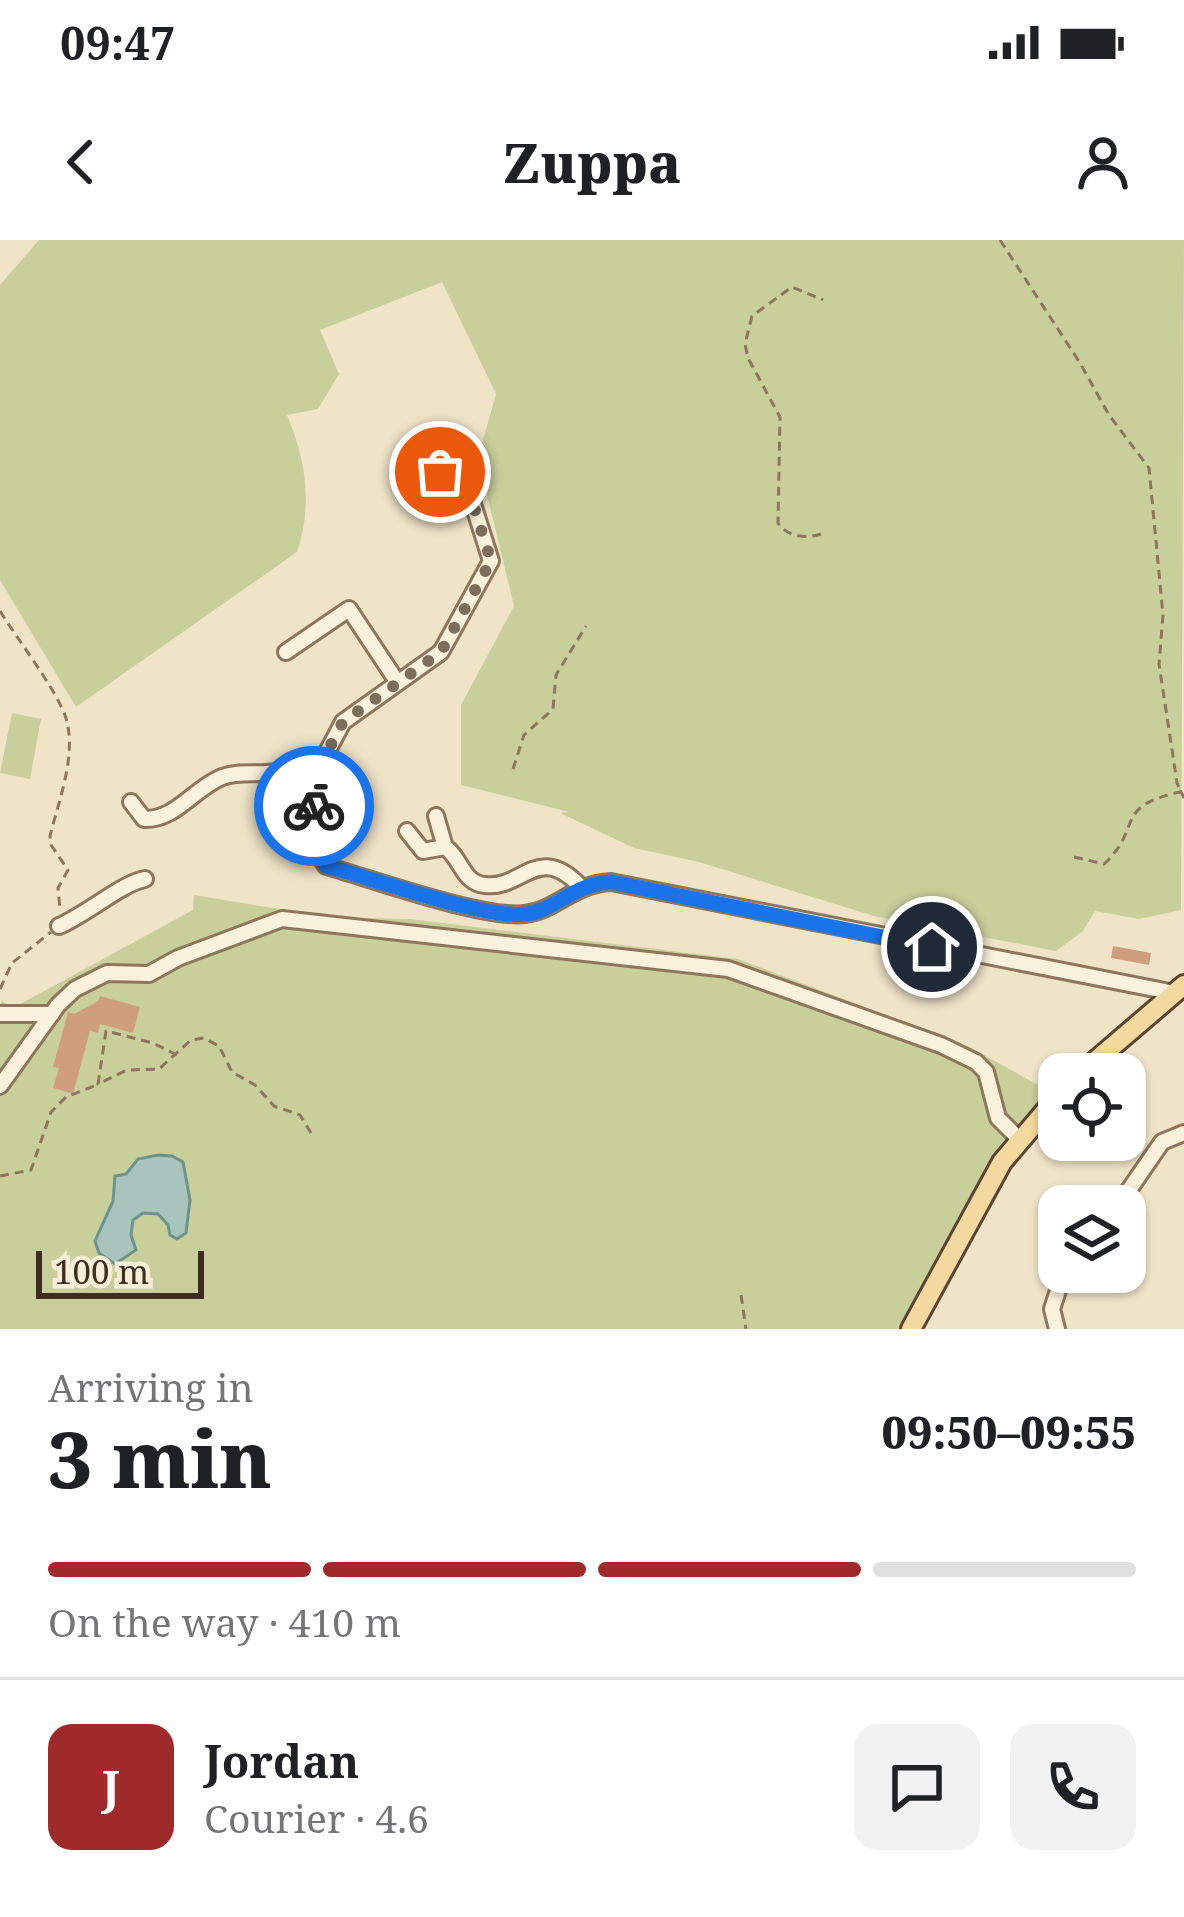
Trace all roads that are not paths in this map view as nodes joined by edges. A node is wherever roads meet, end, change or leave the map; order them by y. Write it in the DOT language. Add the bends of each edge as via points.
graph roads {
  1 [pos="440,472"];
  2 [pos="286,652"];
  3 [pos="398,683"];
  4 [pos="131,802"];
  5 [pos="314,806"];
  6 [pos="436,816"];
  7 [pos="407,831"];
  8 [pos="445,847"];
  9 [pos="145,879"];
  10 [pos="581,887"];
  11 [pos="59,926"];
  12 [pos="1179,989"];
  13 [pos="0,1014"];
  14 [pos="52,1014"];
  15 [pos="1104,1053"];
  16 [pos="0,1086"];
  17 [pos="1038,1118"];
  18 [pos="1184,1132"];
  19 [pos="1019,1139"];
  20 [pos="1132,1185"];
  21 [pos="1057,1293"];
  22 [pos="911,1329"];
  23 [pos="1057,1329"];
  1 -- 3 [label="street" via="461,466 491,561 441,652"];
  2 -- 3 [label="street" via="349,609"];
  3 -- 5 [label="street" via="331,738"];
  4 -- 5 [label="street" via="144,819 161,820 225,775 282,772"];
  5 -- 10 [label="street" via="307,837 326,866 512,914 538,911"];
  6 -- 8 [label="street"];
  7 -- 8 [label="street" via="423,851"];
  8 -- 10 [label="street" via="466,876 484,885 535,867 562,872"];
  9 -- 11 [label="street"];
  10 -- 12 [label="street" via="611,882"];
  12 -- 15 [label="main road"];
  13 -- 14 [label="street"];
  14 -- 16 [label="street"];
  14 -- 19 [label="street" via="75,989 107,973 149,974 282,919 728,969 976,1062 998,1118"];
  17 -- 19 [label="main road"];
  18 -- 20 [label="street" via="1162,1142"];
  19 -- 22 [label="main road"];
  21 -- 23 [label="street"];
}
